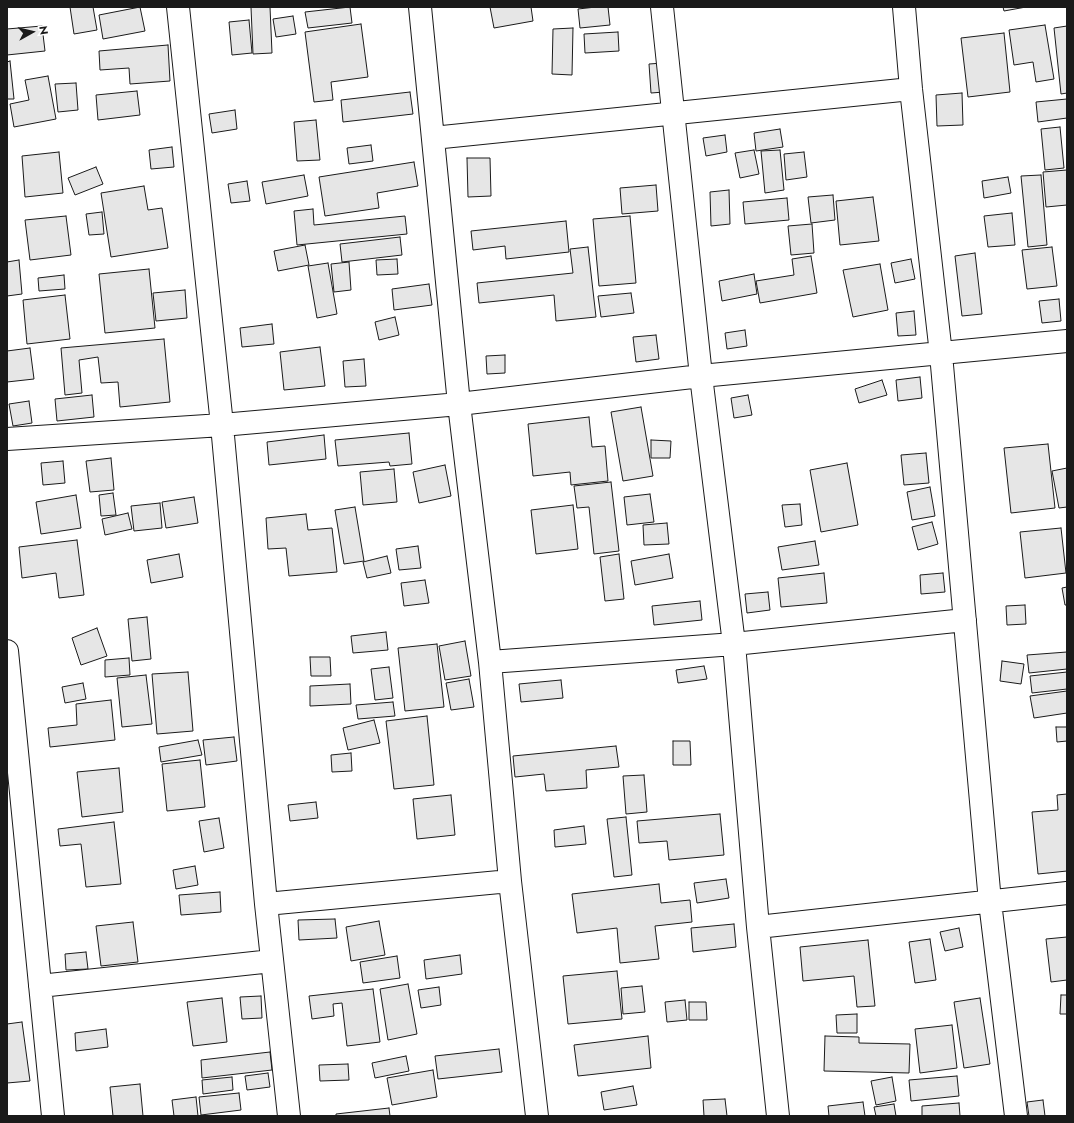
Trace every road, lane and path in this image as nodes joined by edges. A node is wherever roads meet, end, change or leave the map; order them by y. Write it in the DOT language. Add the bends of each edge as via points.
graph roads {
  1 [pos="178,7"];
  2 [pos="420,7"];
  3 [pos="662,7"];
  4 [pos="904,7"];
  5 [pos="911,89"];
  6 [pos="674,114"];
  7 [pos="433,138"];
  8 [pos="1067,341"];
  9 [pos="941,354"];
  10 [pos="701,376"];
  11 [pos="459,404"];
  12 [pos="222,425"];
  13 [pos="7,439"];
  14 [pos="965,620"];
  15 [pos="734,644"];
  16 [pos="7,652"];
  17 [pos="490,662"];
  18 [pos="9,697"];
  19 [pos="510,881"];
  20 [pos="1067,893"];
  21 [pos="990,902"];
  22 [pos="266,904"];
  23 [pos="758,927"];
  24 [pos="272,961"];
  25 [pos="40,986"];
  26 [pos="53,1116"];
  27 [pos="289,1116"];
  28 [pos="537,1116"];
  29 [pos="778,1116"];
  30 [pos="1016,1116"];
  1 -- 12 [label="street"];
  2 -- 7 [label="street"];
  3 -- 6 [label="street"];
  4 -- 5 [label="street"];
  5 -- 6 [label="street"];
  5 -- 9 [label="street"];
  6 -- 7 [label="street"];
  6 -- 10 [label="street"];
  7 -- 11 [label="street"];
  8 -- 9 [label="street"];
  9 -- 10 [label="street"];
  9 -- 14 [label="street"];
  10 -- 11 [label="street"];
  10 -- 15 [label="street"];
  11 -- 12 [label="street"];
  11 -- 17 [label="street"];
  12 -- 13 [label="street"];
  12 -- 22 [label="street"];
  14 -- 15 [label="street"];
  14 -- 21 [label="street"];
  15 -- 17 [label="street"];
  15 -- 23 [label="street"];
  16 -- 18 [label="street"];
  17 -- 19 [label="street"];
  18 -- 25 [label="street"];
  19 -- 22 [label="street"];
  19 -- 28 [label="street"];
  20 -- 21 [label="street"];
  21 -- 23 [label="street"];
  21 -- 30 [label="street"];
  22 -- 24 [label="street"];
  23 -- 29 [label="street"];
  24 -- 25 [label="street"];
  24 -- 27 [label="street"];
  25 -- 26 [label="street"];
}
